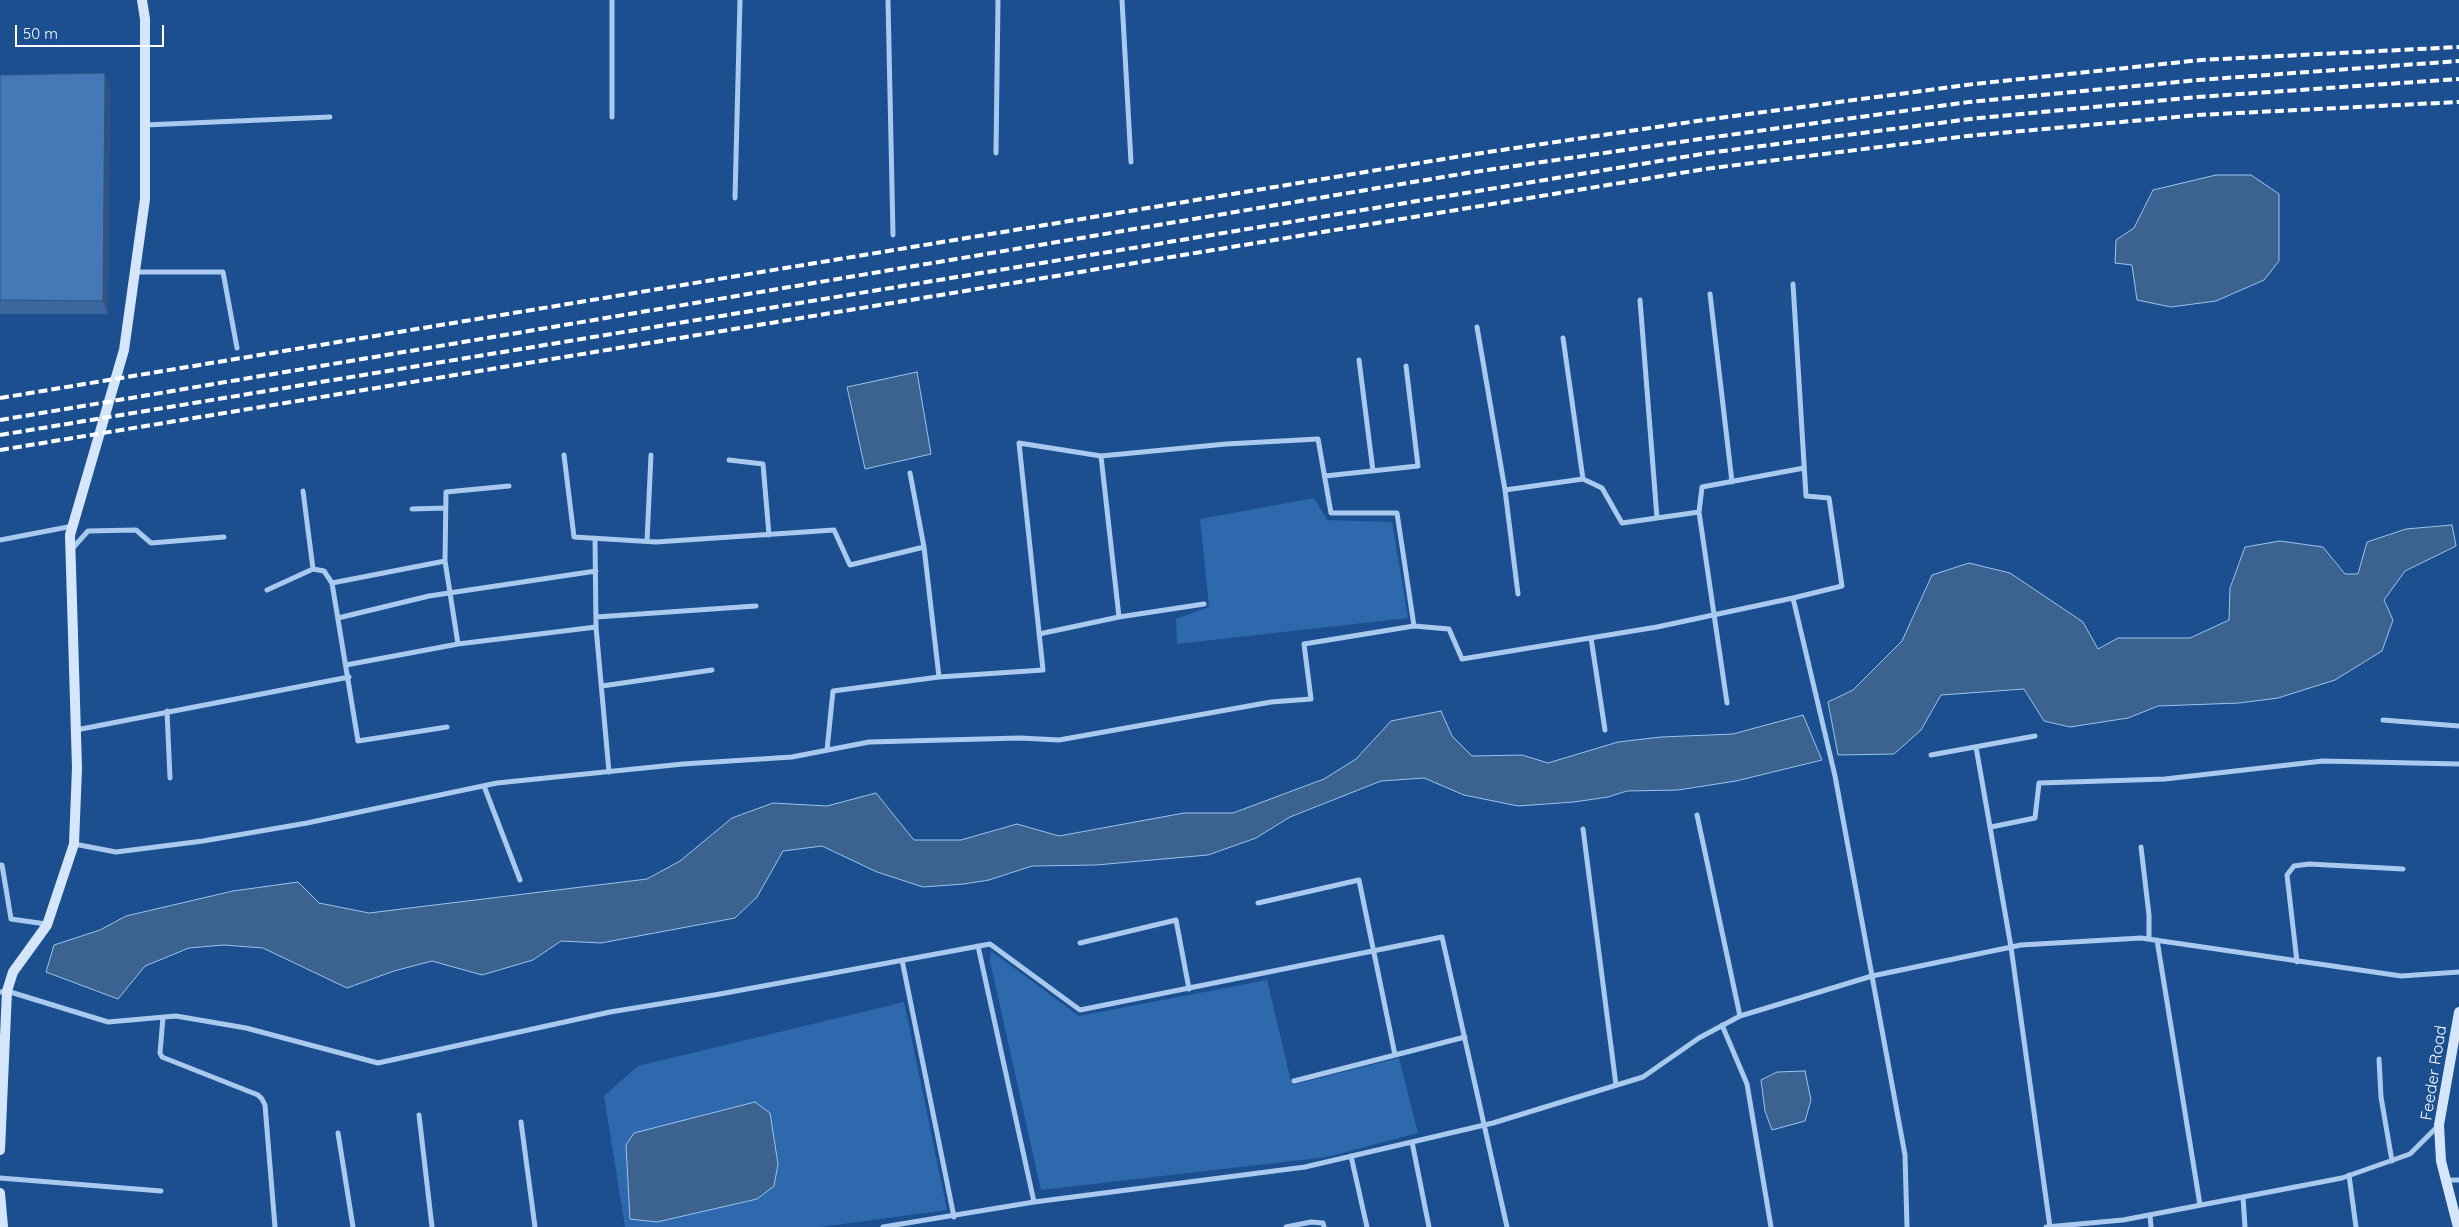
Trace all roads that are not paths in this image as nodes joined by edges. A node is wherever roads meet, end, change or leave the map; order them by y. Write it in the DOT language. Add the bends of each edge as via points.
graph roads {
  1 [pos="142,0"];
  2 [pos="612,0"];
  3 [pos="740,0"];
  4 [pos="888,0"];
  5 [pos="998,0"];
  6 [pos="1122,0"];
  7 [pos="330,116"];
  8 [pos="612,117"];
  9 [pos="144,125"];
  10 [pos="996,153"];
  11 [pos="1131,162"];
  12 [pos="735,198"];
  13 [pos="893,235"];
  14 [pos="134,272"];
  15 [pos="1793,284"];
  16 [pos="1710,294"];
  17 [pos="1640,300"];
  18 [pos="1477,327"];
  19 [pos="1563,338"];
  20 [pos="236,348"];
  21 [pos="1359,360"];
  22 [pos="1406,366"];
  23 [pos="564,455"];
  24 [pos="651,455"];
  25 [pos="1101,456"];
  26 [pos="729,460"];
  27 [pos="1804,468"];
  28 [pos="1373,471"];
  29 [pos="910,473"];
  30 [pos="1325,476"];
  31 [pos="1583,479"];
  32 [pos="1732,482"];
  33 [pos="509,486"];
  34 [pos="1505,490"];
  35 [pos="303,491"];
  36 [pos="445,508"];
  37 [pos="412,509"];
  38 [pos="1699,512"];
  39 [pos="1657,518"];
  40 [pos="74,526"];
  41 [pos="769,535"];
  42 [pos="224,537"];
  43 [pos="595,538"];
  44 [pos="0,540"];
  45 [pos="647,541"];
  46 [pos="924,548"];
  47 [pos="71,550"];
  48 [pos="445,561"];
  49 [pos="313,569"];
  50 [pos="596,571"];
  51 [pos="332,583"];
  52 [pos="267,590"];
  53 [pos="450,592"];
  54 [pos="1518,594"];
  55 [pos="1793,598"];
  56 [pos="1204,604"];
  57 [pos="756,606"];
  58 [pos="1715,614"];
  59 [pos="1119,617"];
  60 [pos="338,618"];
  61 [pos="596,618"];
  62 [pos="1414,626"];
  63 [pos="596,627"];
  64 [pos="1039,634"];
  65 [pos="1591,638"];
  66 [pos="458,644"];
  67 [pos="346,665"];
  68 [pos="712,670"];
  69 [pos="349,677"];
  70 [pos="939,677"];
  71 [pos="602,686"];
  72 [pos="1727,703"];
  73 [pos="167,711"];
  74 [pos="2383,720"];
  75 [pos="447,726"];
  76 [pos="2459,726"];
  77 [pos="76,730"];
  78 [pos="1605,730"];
  79 [pos="2035,736"];
  80 [pos="1976,747"];
  81 [pos="827,750"];
  82 [pos="1931,755"];
  83 [pos="2459,764"];
  84 [pos="609,772"];
  85 [pos="170,778"];
  86 [pos="484,786"];
  87 [pos="1697,815"];
  88 [pos="1991,827"];
  89 [pos="1582,829"];
  90 [pos="74,844"];
  91 [pos="2141,847"];
  92 [pos="0,864"];
  93 [pos="2403,869"];
  94 [pos="520,880"];
  95 [pos="1258,903"];
  96 [pos="8,904"];
  97 [pos="0,905"];
  98 [pos="47,925"];
  99 [pos="2148,939"];
  100 [pos="2157,940"];
  101 [pos="1080,943"];
  102 [pos="978,946"];
  103 [pos="2011,947"];
  104 [pos="1374,950"];
  105 [pos="902,960"];
  106 [pos="2297,962"];
  107 [pos="2459,972"];
  108 [pos="1872,976"];
  109 [pos="1189,989"];
  110 [pos="3,991"];
  111 [pos="2459,1012"];
  112 [pos="1740,1016"];
  113 [pos="163,1017"];
  114 [pos="1722,1025"];
  115 [pos="1465,1037"];
  116 [pos="1395,1055"];
  117 [pos="2380,1059"];
  118 [pos="1294,1081"];
  119 [pos="1616,1085"];
  120 [pos="419,1115"];
  121 [pos="521,1122"];
  122 [pos="1486,1125"];
  123 [pos="2439,1125"];
  124 [pos="338,1133"];
  125 [pos="1412,1142"];
  126 [pos="0,1150"];
  127 [pos="1351,1156"];
  128 [pos="2392,1160"];
  129 [pos="2349,1175"];
  130 [pos="0,1178"];
  131 [pos="2446,1180"];
  132 [pos="2459,1180"];
  133 [pos="161,1191"];
  134 [pos="0,1193"];
  135 [pos="2242,1197"];
  136 [pos="1034,1202"];
  137 [pos="2200,1206"];
  138 [pos="2150,1215"];
  139 [pos="954,1217"];
  140 [pos="934,1220"];
  141 [pos="3,1227"];
  142 [pos="275,1227"];
  143 [pos="353,1227"];
  144 [pos="432,1227"];
  145 [pos="535,1227"];
  146 [pos="883,1227"];
  147 [pos="936,1227"];
  148 [pos="1286,1227"];
  149 [pos="1324,1227"];
  150 [pos="1367,1227"];
  151 [pos="1429,1227"];
  152 [pos="1507,1227"];
  153 [pos="1771,1227"];
  154 [pos="1908,1227"];
  155 [pos="2046,1227"];
  156 [pos="2050,1227"];
  157 [pos="2151,1227"];
  158 [pos="2245,1227"];
  159 [pos="2356,1227"];
  160 [pos="2458,1227"];
  1 -- 9 [label="street" via="145,19"];
  2 -- 8 [label="street"];
  3 -- 12 [label="street"];
  4 -- 13 [label="street"];
  5 -- 10 [label="street"];
  6 -- 11 [label="street"];
  7 -- 9 [label="street"];
  9 -- 14 [label="street" via="144,199"];
  14 -- 20 [label="street" via="223,272"];
  14 -- 40 [label="street" via="124,350"];
  15 -- 27 [label="street"];
  16 -- 32 [label="street"];
  17 -- 39 [label="street"];
  18 -- 34 [label="street"];
  19 -- 31 [label="street"];
  21 -- 28 [label="street"];
  22 -- 28 [label="street" via="1418,466"];
  23 -- 43 [label="street" via="574,537"];
  24 -- 45 [label="street"];
  25 -- 30 [label="street" via="1318,439"];
  25 -- 59 [label="street"];
  25 -- 64 [label="street" via="1019,443"];
  26 -- 41 [label="street" via="763,464"];
  27 -- 32 [label="street"];
  27 -- 55 [label="street" via="1806,496 1828,498 1842,586"];
  28 -- 30 [label="street"];
  29 -- 46 [label="street"];
  30 -- 62 [label="street" via="1331,513 1397,512"];
  31 -- 34 [label="street"];
  31 -- 39 [label="street" via="1602,488 1622,523"];
  32 -- 38 [label="street" via="1702,487"];
  33 -- 36 [label="street" via="446,492"];
  34 -- 54 [label="street"];
  35 -- 49 [label="street"];
  36 -- 37 [label="street"];
  36 -- 48 [label="street"];
  38 -- 39 [label="street"];
  38 -- 58 [label="street"];
  40 -- 44 [label="street"];
  40 -- 47 [label="street" via="70,535"];
  41 -- 45 [label="street"];
  41 -- 46 [label="street" via="834,530 850,565"];
  42 -- 47 [label="street" via="151,544 136,530 88,531"];
  43 -- 45 [label="street"];
  43 -- 50 [label="street"];
  46 -- 70 [label="street"];
  47 -- 77 [label="street"];
  48 -- 51 [label="street"];
  48 -- 53 [label="street"];
  49 -- 51 [label="street" via="324,571"];
  49 -- 52 [label="street"];
  50 -- 53 [label="street"];
  50 -- 61 [label="street"];
  51 -- 60 [label="street"];
  53 -- 60 [label="street"];
  53 -- 66 [label="street"];
  55 -- 58 [label="street"];
  55 -- 108 [label="street" via="1835,776"];
  56 -- 59 [label="street"];
  57 -- 61 [label="street"];
  58 -- 65 [label="street"];
  58 -- 72 [label="street"];
  59 -- 64 [label="street"];
  60 -- 67 [label="street"];
  61 -- 63 [label="street"];
  62 -- 65 [label="street" via="1449,629 1462,659"];
  62 -- 81 [label="street" via="1304,644 1311,699 1271,702 1059,740 869,742"];
  63 -- 66 [label="street"];
  63 -- 71 [label="street"];
  64 -- 70 [label="street" via="1043,670"];
  65 -- 78 [label="street"];
  66 -- 67 [label="street"];
  67 -- 69 [label="street"];
  68 -- 71 [label="street"];
  69 -- 73 [label="street"];
  69 -- 75 [label="street" via="358,741"];
  70 -- 81 [label="street" via="833,691"];
  71 -- 84 [label="street"];
  73 -- 77 [label="street"];
  73 -- 85 [label="street"];
  74 -- 76 [label="street"];
  77 -- 90 [label="street"];
  79 -- 80 [label="street"];
  80 -- 82 [label="street"];
  80 -- 88 [label="street"];
  81 -- 84 [label="street" via="792,757"];
  83 -- 88 [label="street" via="2323,761 2165,779 2039,783 2035,818"];
  84 -- 86 [label="street"];
  86 -- 90 [label="street" via="203,841 116,852"];
  86 -- 94 [label="street"];
  87 -- 112 [label="street"];
  88 -- 103 [label="street"];
  89 -- 119 [label="street"];
  90 -- 98 [label="street"];
  91 -- 99 [label="street" via="2150,915"];
  92 -- 96 [label="street"];
  93 -- 106 [label="street" via="2294,866 2287,875"];
  95 -- 104 [label="street" via="1359,880"];
  96 -- 97 [label="street"];
  96 -- 98 [label="street" via="11,919"];
  98 -- 110 [label="street"];
  99 -- 100 [label="street"];
  99 -- 103 [label="street"];
  100 -- 106 [label="street"];
  100 -- 137 [label="street"];
  101 -- 109 [label="street" via="1176,920"];
  102 -- 105 [label="street"];
  102 -- 109 [label="street" via="990,944 1080,1010"];
  102 -- 136 [label="street"];
  103 -- 108 [label="street"];
  103 -- 156 [label="street"];
  104 -- 109 [label="street"];
  104 -- 115 [label="street" via="1442,936"];
  104 -- 116 [label="street"];
  105 -- 113 [label="street" via="610,1012 378,1063 246,1028 176,1016"];
  105 -- 139 [label="street"];
  106 -- 107 [label="street" via="2401,976"];
  108 -- 112 [label="street"];
  108 -- 154 [label="street" via="1905,1155"];
  110 -- 113 [label="street" via="108,1022"];
  110 -- 126 [label="street"];
  111 -- 123 [label="street, Feeder Road"];
  112 -- 114 [label="street"];
  113 -- 142 [label="street" via="162,1057 262,1099"];
  114 -- 119 [label="street" via="1644,1077"];
  114 -- 153 [label="street" via="1747,1084"];
  115 -- 116 [label="street"];
  115 -- 122 [label="street"];
  116 -- 118 [label="street"];
  117 -- 128 [label="street" via="2381,1097"];
  119 -- 122 [label="street"];
  120 -- 144 [label="street"];
  121 -- 145 [label="street"];
  122 -- 125 [label="street"];
  122 -- 152 [label="street"];
  123 -- 128 [label="street" via="2410,1154"];
  123 -- 131 [label="street, Feeder Road"];
  124 -- 143 [label="street"];
  125 -- 127 [label="street"];
  125 -- 151 [label="street"];
  127 -- 136 [label="street" via="1305,1167"];
  127 -- 150 [label="street"];
  128 -- 129 [label="street"];
  129 -- 135 [label="street"];
  129 -- 159 [label="street"];
  130 -- 133 [label="street"];
  131 -- 132 [label="street"];
  131 -- 160 [label="street, Feeder Road"];
  134 -- 141 [label="street"];
  135 -- 137 [label="street"];
  135 -- 158 [label="street"];
  136 -- 139 [label="street"];
  137 -- 138 [label="street"];
  138 -- 156 [label="street"];
  138 -- 157 [label="street"];
  139 -- 140 [label="street"];
  140 -- 146 [label="street"];
  140 -- 147 [label="street"];
  148 -- 149 [label="street" via="1311,1222 1323,1222"];
  155 -- 156 [label="street"];
}
